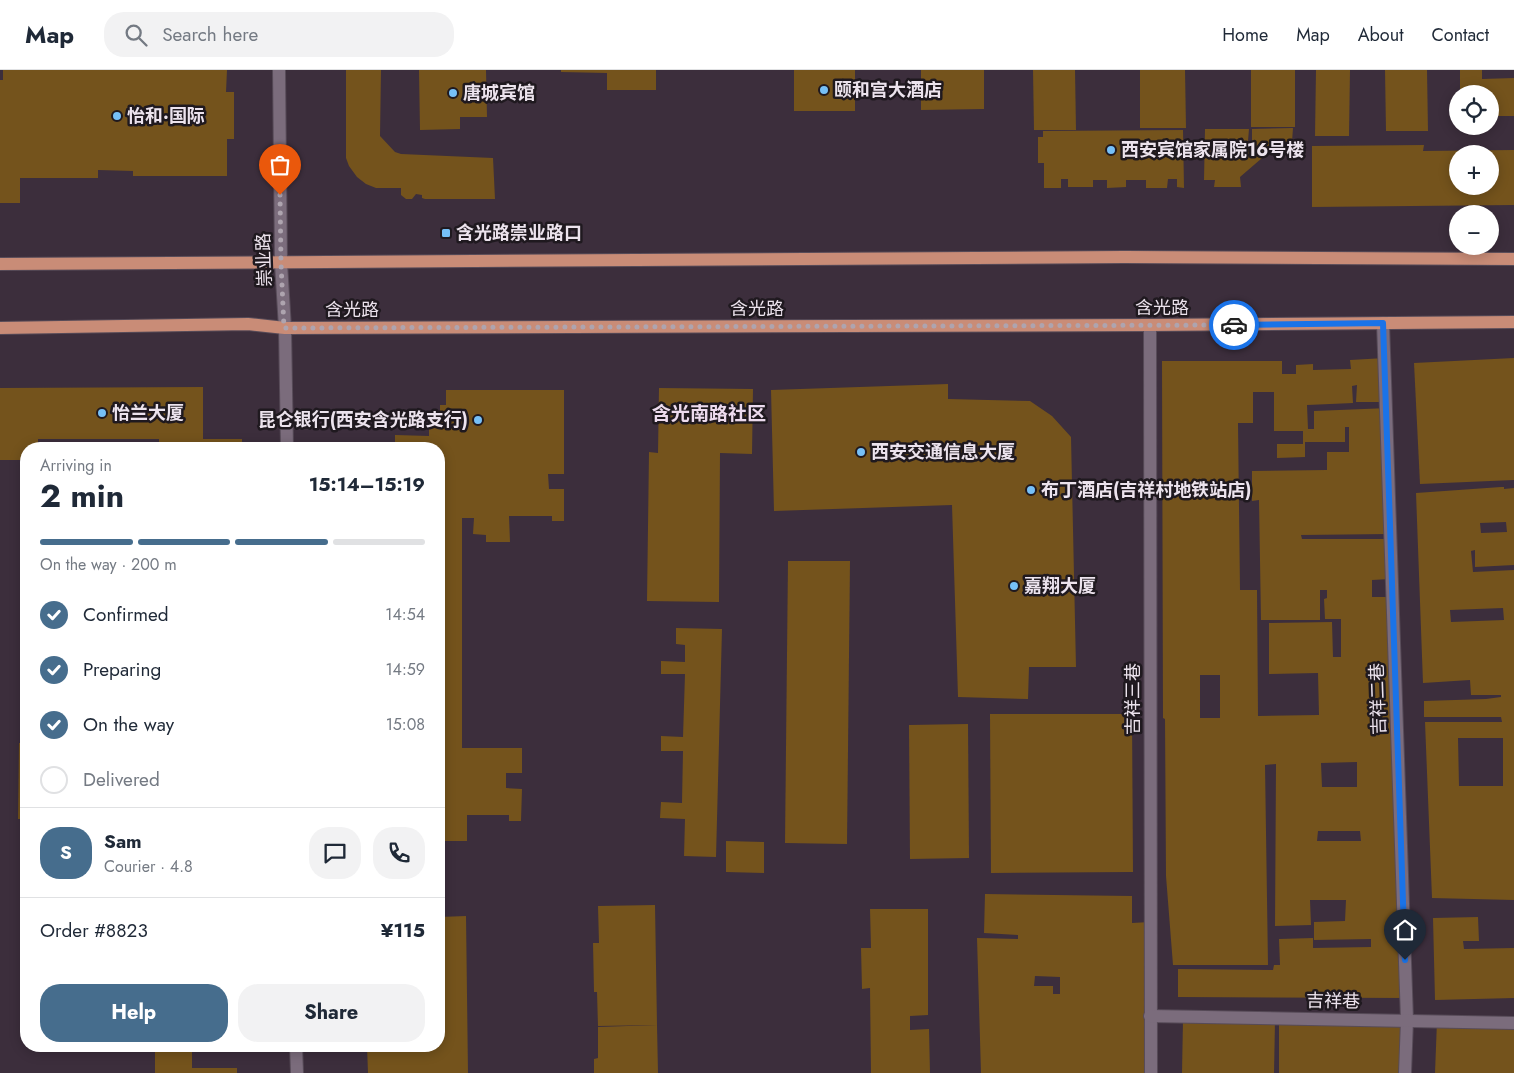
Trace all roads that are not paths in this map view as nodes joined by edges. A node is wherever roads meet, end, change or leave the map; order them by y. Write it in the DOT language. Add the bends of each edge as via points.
graph roads {
  1 [pos="278,70"];
  2 [pos="1514,259"];
  3 [pos="281,263"];
  4 [pos="0,264"];
  5 [pos="1514,322"];
  6 [pos="1383,323"];
  7 [pos="1150,325"];
  8 [pos="0,328"];
  9 [pos="284,328"];
  10 [pos="287,442"];
  11 [pos="1150,1016"];
  12 [pos="1407,1020"];
  13 [pos="1514,1023"];
  14 [pos="296,1052"];
  15 [pos="297,1073"];
  16 [pos="1151,1073"];
  17 [pos="1405,1073"];
  1 -- 3 [label="street, 崇业路"];
  2 -- 3 [label="main road" via="1114,257"];
  3 -- 4 [label="main road"];
  3 -- 9 [label="street, 崇业路"];
  5 -- 6 [label="main road, 含光路"];
  6 -- 7 [label="main road, 含光路"];
  6 -- 12 [label="street, 吉祥二巷"];
  7 -- 9 [label="main road, 含光路"];
  7 -- 11 [label="street, 吉祥三巷"];
  8 -- 9 [label="main road, 含光路" via="248,324"];
  9 -- 10 [label="street, 崇业路"];
  11 -- 12 [label="street, 吉祥巷"];
  11 -- 16 [label="street, 吉祥三巷"];
  12 -- 13 [label="street, 吉祥巷"];
  12 -- 17 [label="street, 吉祥二巷"];
  14 -- 15 [label="street"];
}
